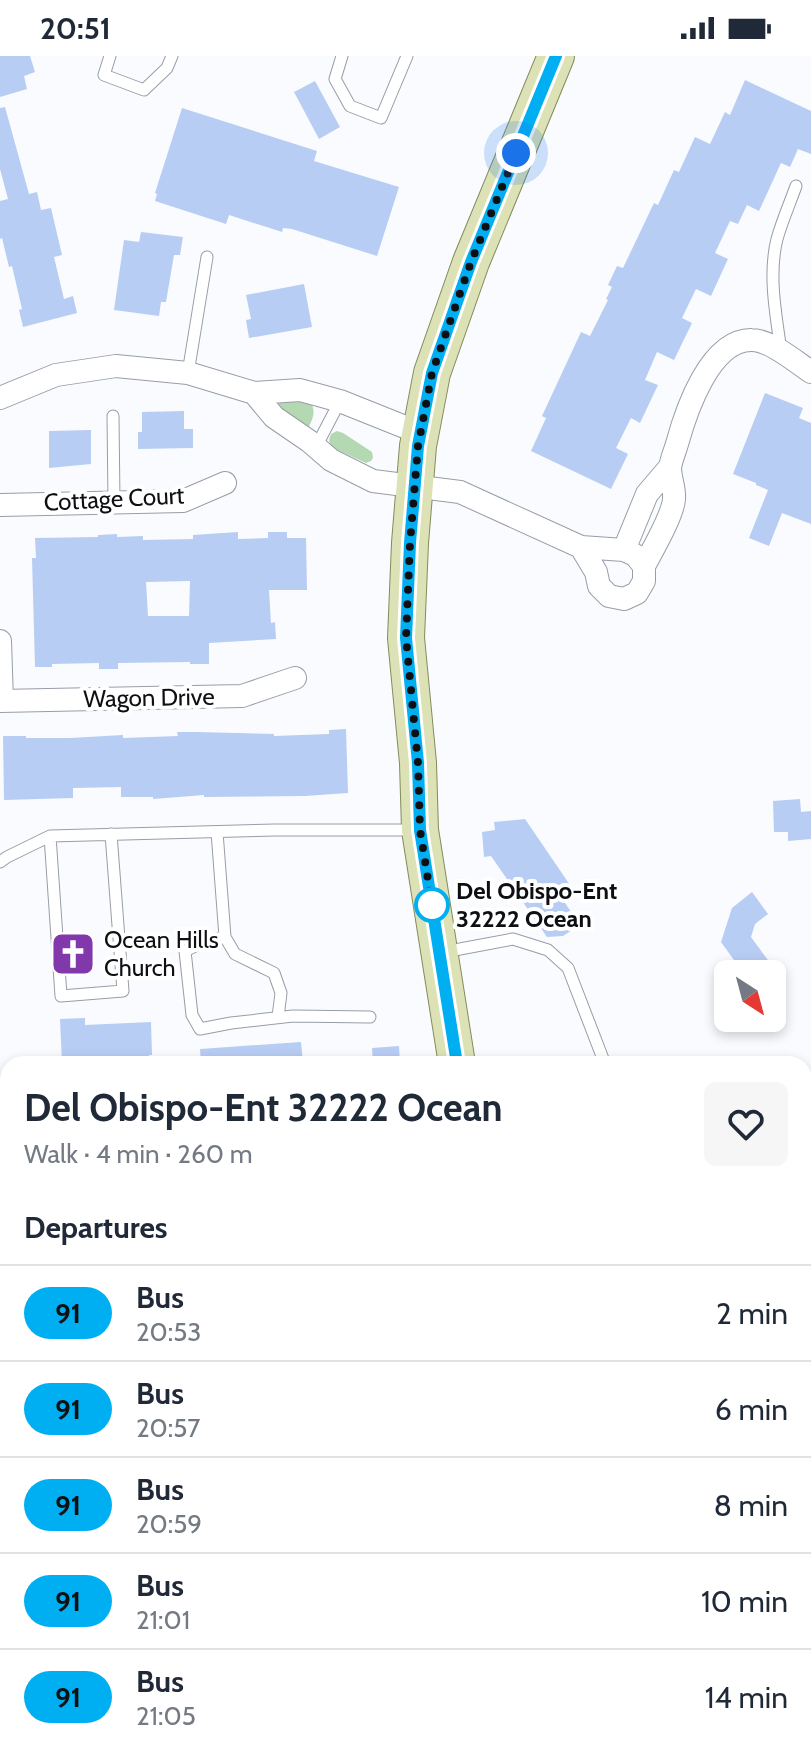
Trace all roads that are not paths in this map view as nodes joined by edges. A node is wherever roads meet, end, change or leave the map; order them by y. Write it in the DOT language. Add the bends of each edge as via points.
graph roads {
  1 [pos="110,56"];
  2 [pos="172,56"];
  3 [pos="342,56"];
  4 [pos="407,56"];
  5 [pos="556,56"];
  6 [pos="796,186"];
  7 [pos="207,257"];
  8 [pos="781,351"];
  9 [pos="811,372"];
  10 [pos="188,373"];
  11 [pos="254,393"];
  12 [pos="0,398"];
  13 [pos="340,401"];
  14 [pos="113,416"];
  15 [pos="420,433"];
  16 [pos="316,447"];
  17 [pos="670,467"];
  18 [pos="225,483"];
  19 [pos="415,488"];
  20 [pos="114,502"];
  21 [pos="0,505"];
  22 [pos="581,547"];
  23 [pos="624,550"];
  24 [pos="644,566"];
  25 [pos="0,641"];
  26 [pos="295,678"];
  27 [pos="1,701"];
  28 [pos="420,830"];
  29 [pos="217,832"];
  30 [pos="111,834"];
  31 [pos="50,836"];
  32 [pos="2,858"];
  33 [pos="225,937"];
  34 [pos="439,953"];
  35 [pos="278,1017"];
  36 [pos="370,1017"];
  37 [pos="456,1056"];
  38 [pos="602,1056"];
  1 -- 2 [label="lane" via="104,75 144,90"];
  3 -- 4 [label="lane" via="335,79 350,106 381,118"];
  5 -- 15 [label="main road" via="471,262 432,373"];
  6 -- 8 [label="lane" via="775,249"];
  7 -- 10 [label="lane"];
  8 -- 9 [label="street"];
  8 -- 17 [label="street" via="754,340 736,342 721,352 684,418"];
  10 -- 11 [label="street"];
  10 -- 12 [label="street" via="116,366 56,375"];
  11 -- 13 [label="street" via="300,390"];
  11 -- 16 [label="street" via="274,417"];
  13 -- 15 [label="street"];
  13 -- 16 [label="lane"];
  14 -- 20 [label="lane"];
  15 -- 19 [label="main road"];
  16 -- 19 [label="street" via="373,481"];
  17 -- 23 [label="street" via="647,494"];
  17 -- 24 [label="street" via="674,500"];
  18 -- 20 [label="street, Cottage Court" via="183,501"];
  19 -- 22 [label="street" via="460,492"];
  19 -- 28 [label="main road" via="406,638"];
  20 -- 21 [label="street, Cottage Court"];
  22 -- 23 [label="street"];
  22 -- 24 [label="street" via="609,596 624,599 637,593"];
  23 -- 24 [label="street"];
  25 -- 27 [label="street"];
  26 -- 27 [label="street, Wagon Drive" via="242,696"];
  28 -- 29 [label="lane"];
  28 -- 34 [label="main road"];
  29 -- 30 [label="lane"];
  29 -- 33 [label="lane"];
  30 -- 31 [label="lane"];
  30 -- 31 [label="lane" via="123,991 61,996"];
  31 -- 32 [label="lane"];
  33 -- 35 [label="lane" via="235,954 274,973 281,993"];
  33 -- 35 [label="lane" via="185,951 192,1015 200,1029"];
  34 -- 37 [label="main road"];
  34 -- 38 [label="lane" via="513,939 548,950 568,968"];
  35 -- 36 [label="lane"];
}
